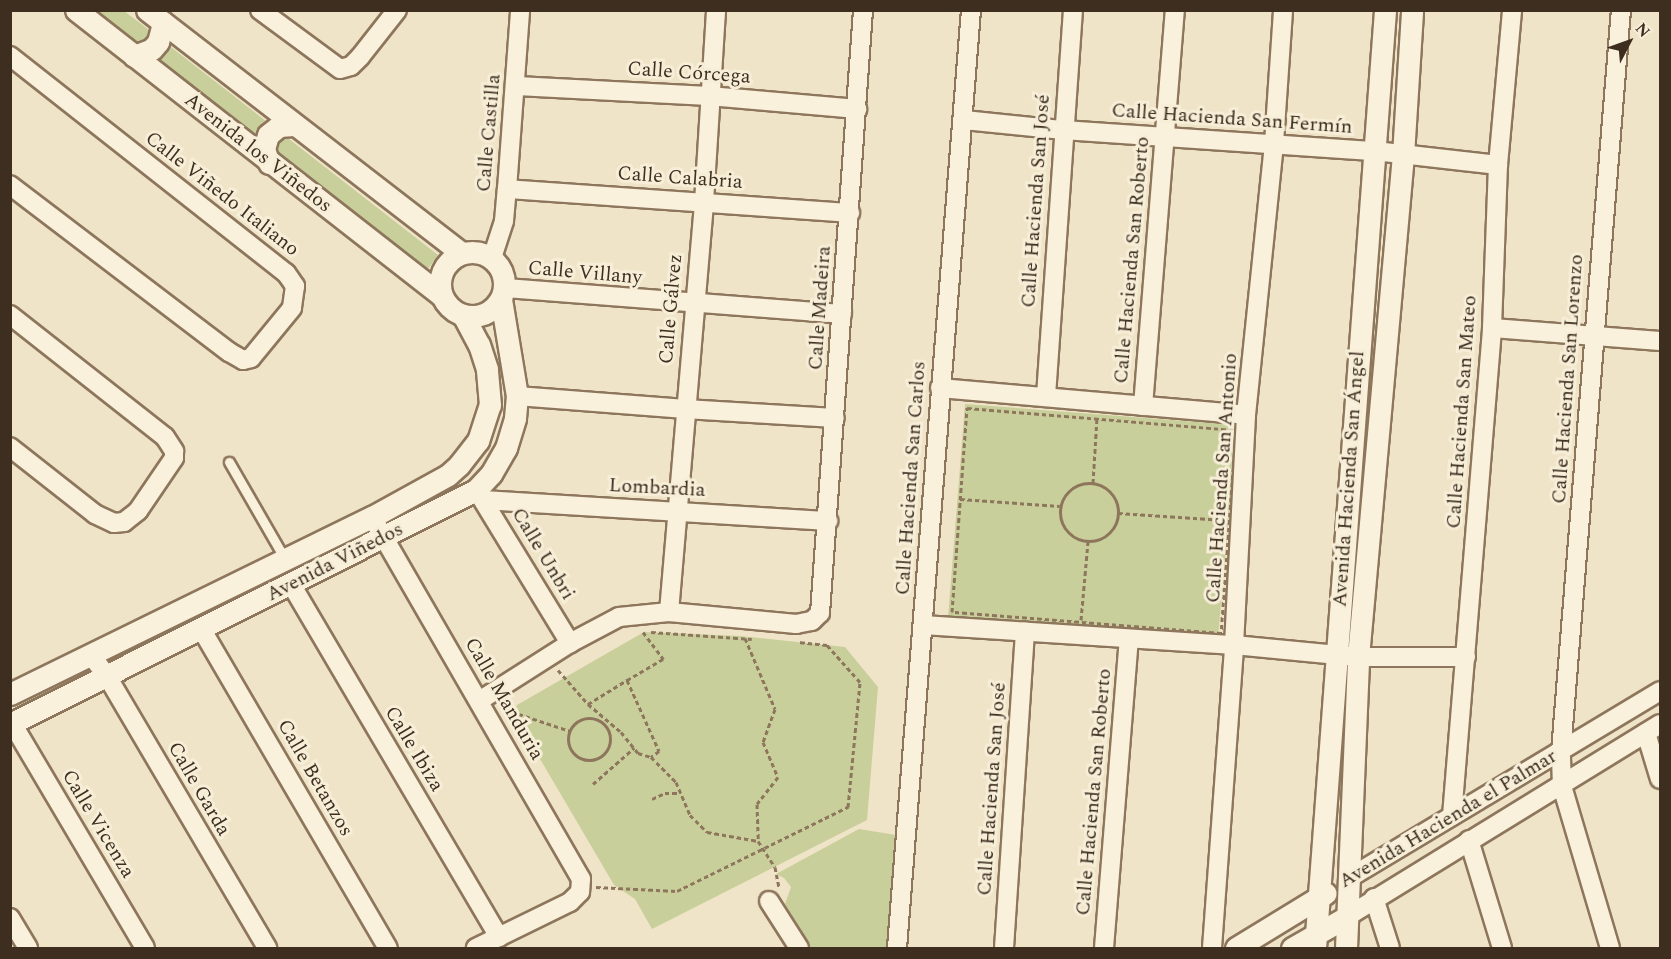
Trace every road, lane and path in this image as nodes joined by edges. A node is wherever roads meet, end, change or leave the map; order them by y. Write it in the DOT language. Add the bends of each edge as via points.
graph roads {
  1 [pos="76,10"];
  2 [pos="397,10"];
  3 [pos="520,10"];
  4 [pos="716,10"];
  5 [pos="863,10"];
  6 [pos="971,10"];
  7 [pos="1073,10"];
  8 [pos="1175,10"];
  9 [pos="1283,10"];
  10 [pos="1385,10"];
  11 [pos="1412,10"];
  12 [pos="1512,10"];
  13 [pos="1621,10"];
  14 [pos="264,12"];
  15 [pos="155,17"];
  16 [pos="10,56"];
  17 [pos="134,56"];
  18 [pos="517,86"];
  19 [pos="709,96"];
  20 [pos="857,109"];
  21 [pos="964,120"];
  22 [pos="293,125"];
  23 [pos="1063,130"];
  24 [pos="1164,137"];
  25 [pos="1274,143"];
  26 [pos="1375,151"];
  27 [pos="1403,155"];
  28 [pos="269,163"];
  29 [pos="1498,165"];
  30 [pos="10,185"];
  31 [pos="507,189"];
  32 [pos="704,202"];
  33 [pos="850,213"];
  34 [pos="461,253"];
  35 [pos="492,258"];
  36 [pos="503,293"];
  37 [pos="441,294"];
  38 [pos="694,304"];
  39 [pos="842,314"];
  40 [pos="10,315"];
  41 [pos="463,315"];
  42 [pos="1492,328"];
  43 [pos="1594,334"];
  44 [pos="1660,341"];
  45 [pos="940,388"];
  46 [pos="518,396"];
  47 [pos="1046,396"];
  48 [pos="1143,406"];
  49 [pos="685,409"];
  50 [pos="1246,415"];
  51 [pos="835,418"];
  52 [pos="1097,418"];
  53 [pos="10,447"];
  54 [pos="229,462"];
  55 [pos="1093,483"];
  56 [pos="480,495"];
  57 [pos="960,499"];
  58 [pos="1061,506"];
  59 [pos="677,512"];
  60 [pos="1118,513"];
  61 [pos="372,517"];
  62 [pos="1230,520"];
  63 [pos="828,521"];
  64 [pos="384,538"];
  65 [pos="1088,541"];
  66 [pos="285,559"];
  67 [pos="291,584"];
  68 [pos="669,612"];
  69 [pos="1081,622"];
  70 [pos="923,625"];
  71 [pos="202,630"];
  72 [pos="632,631"];
  73 [pos="644,632"];
  74 [pos="1025,632"];
  75 [pos="745,638"];
  76 [pos="757,639"];
  77 [pos="1130,640"];
  78 [pos="792,642"];
  79 [pos="570,643"];
  80 [pos="1234,645"];
  81 [pos="91,655"];
  82 [pos="1336,655"];
  83 [pos="1358,657"];
  84 [pos="1466,657"];
  85 [pos="547,658"];
  86 [pos="107,676"];
  87 [pos="627,680"];
  88 [pos="1660,691"];
  89 [pos="10,694"];
  90 [pos="479,701"];
  91 [pos="588,704"];
  92 [pos="11,723"];
  93 [pos="1653,729"];
  94 [pos="570,731"];
  95 [pos="633,748"];
  96 [pos="1561,752"];
  97 [pos="651,757"];
  98 [pos="1660,779"];
  99 [pos="592,784"];
  100 [pos="1562,786"];
  101 [pos="680,793"];
  102 [pos="652,799"];
  103 [pos="1452,816"];
  104 [pos="1469,840"];
  105 [pos="758,841"];
  106 [pos="763,848"];
  107 [pos="1348,878"];
  108 [pos="582,887"];
  109 [pos="1318,898"];
  110 [pos="1374,898"];
  111 [pos="769,901"];
  112 [pos="1348,916"];
  113 [pos="10,918"];
  114 [pos="499,937"];
  115 [pos="1315,942"];
  116 [pos="28,948"];
  117 [pos="145,948"];
  118 [pos="267,948"];
  119 [pos="388,948"];
  120 [pos="476,948"];
  121 [pos="799,948"];
  122 [pos="897,948"];
  123 [pos="1004,948"];
  124 [pos="1104,948"];
  125 [pos="1212,948"];
  126 [pos="1236,948"];
  127 [pos="1292,948"];
  128 [pos="1346,948"];
  129 [pos="1390,948"];
  130 [pos="1502,948"];
  131 [pos="1610,948"];
  1 -- 17 [label="street, Avenida los Viñedos"];
  2 -- 14 [label="street" via="360,57 351,66 340,69"];
  3 -- 18 [label="street, Calle Castilla"];
  4 -- 19 [label="street, Calle Gálvez"];
  5 -- 20 [label="street, Calle Madeira"];
  6 -- 21 [label="street, Calle Hacienda San Carlos"];
  7 -- 23 [label="street, Calle Hacienda San José"];
  8 -- 24 [label="street, Calle Hacienda San Roberto"];
  9 -- 25 [label="street, Calle Hacienda San Antonio"];
  10 -- 26 [label="street, Avenida Hacienda San Ángel"];
  11 -- 27 [label="street, Avenida Hacienda San Ángel"];
  12 -- 29 [label="street, Calle Hacienda San Mateo"];
  13 -- 43 [label="street, Calle Hacienda San Lorenzo"];
  15 -- 17 [label="street" via="158,42 152,49"];
  15 -- 22 [label="street"];
  16 -- 30 [label="street, Calle Viñedo Italiano" via="286,273 295,286 292,308 251,358 243,360"];
  17 -- 28 [label="street, Avenida los Viñedos"];
  18 -- 19 [label="street, Calle Córcega"];
  18 -- 31 [label="street, Calle Castilla"];
  19 -- 20 [label="street, Calle Córcega"];
  19 -- 32 [label="street, Calle Gálvez"];
  20 -- 33 [label="street, Calle Madeira"];
  21 -- 23 [label="street, Calle Hacienda San Fermín"];
  21 -- 45 [label="street, Calle Hacienda San Carlos"];
  22 -- 28 [label="street" via="279,126 268,135 264,149"];
  22 -- 34 [label="street"];
  23 -- 24 [label="street, Calle Hacienda San Fermín"];
  23 -- 47 [label="street, Calle Hacienda San José"];
  24 -- 25 [label="street, Calle Hacienda San Fermín"];
  24 -- 48 [label="street, Calle Hacienda San Roberto"];
  25 -- 26 [label="street, Calle Hacienda San Fermín"];
  25 -- 50 [label="street, Calle Hacienda San Antonio"];
  26 -- 27 [label="street, Calle Hacienda San Fermín"];
  26 -- 82 [label="street, Avenida Hacienda San Ángel"];
  27 -- 29 [label="street, Calle Hacienda San Fermín"];
  27 -- 83 [label="street, Avenida Hacienda San Ángel"];
  28 -- 37 [label="street, Avenida los Viñedos"];
  29 -- 42 [label="street, Calle Hacienda San Mateo"];
  31 -- 32 [label="street, Calle Calabria"];
  31 -- 35 [label="street, Calle Castilla" via="504,221"];
  32 -- 33 [label="street, Calle Calabria"];
  32 -- 38 [label="street, Calle Gálvez"];
  33 -- 39 [label="street, Calle Madeira"];
  34 -- 35 [label="street" via="471,251"];
  34 -- 37 [label="street" via="452,258 441,274"];
  35 -- 36 [label="street" via="500,266"];
  36 -- 38 [label="street, Calle Villany"];
  36 -- 41 [label="street" via="485,314"];
  36 -- 46 [label="street, Avenida Viñedos"];
  37 -- 41 [label="street" via="446,303"];
  38 -- 39 [label="street, Calle Villany"];
  38 -- 49 [label="street, Calle Gálvez"];
  39 -- 51 [label="street, Calle Madeira"];
  40 -- 53 [label="street" via="165,437 174,450 174,458 138,511 124,522 114,523 95,514"];
  41 -- 61 [label="street, Avenida Viñedos" via="487,369 491,392 483,429 469,453 448,475"];
  42 -- 43 [label="street"];
  42 -- 84 [label="street, Calle Hacienda San Mateo"];
  43 -- 44 [label="street"];
  43 -- 96 [label="street, Calle Hacienda San Lorenzo"];
  45 -- 47 [label="street"];
  45 -- 70 [label="street, Calle Hacienda San Carlos"];
  46 -- 49 [label="street"];
  46 -- 56 [label="street, Avenida Viñedos" via="506,448"];
  47 -- 48 [label="street"];
  48 -- 50 [label="street"];
  49 -- 51 [label="street"];
  49 -- 59 [label="street, Calle Gálvez"];
  50 -- 80 [label="street, Calle Hacienda San Antonio"];
  51 -- 63 [label="street, Calle Madeira"];
  52 -- 55 [label="path"];
  52 -- 57 [label="path" via="967,408"];
  52 -- 62 [label="path" via="1236,429"];
  54 -- 66 [label="lane"];
  55 -- 58 [label="path" via="1071,490"];
  55 -- 60 [label="path" via="1113,495"];
  56 -- 59 [label="street, Lombardia"];
  56 -- 64 [label="street, Avenida Viñedos"];
  56 -- 79 [label="street, Calle Unbri"];
  57 -- 58 [label="path"];
  57 -- 69 [label="path" via="952,612"];
  58 -- 65 [label="path" via="1061,516 1070,533"];
  59 -- 63 [label="street, Lombardia"];
  59 -- 68 [label="street, Calle Gálvez"];
  60 -- 62 [label="path"];
  60 -- 65 [label="path" via="1117,522 1106,536"];
  61 -- 64 [label="street, Calle Manduria"];
  61 -- 66 [label="street, Avenida Viñedos"];
  62 -- 69 [label="path" via="1221,633"];
  63 -- 68 [label="street, Calle Madeira" via="822,608 812,621 796,624"];
  64 -- 67 [label="street, Avenida Viñedos"];
  64 -- 90 [label="street, Calle Manduria"];
  65 -- 69 [label="path"];
  66 -- 81 [label="street, Avenida Viñedos"];
  67 -- 71 [label="street, Avenida Viñedos"];
  67 -- 114 [label="street, Calle Ibiza"];
  68 -- 79 [label="street" via="631,614"];
  70 -- 74 [label="street"];
  70 -- 122 [label="street, Calle Hacienda San Carlos"];
  71 -- 86 [label="street, Avenida Viñedos"];
  71 -- 119 [label="street, Calle Betanzos"];
  72 -- 73 [label="path"];
  73 -- 75 [label="path"];
  73 -- 87 [label="path" via="663,659"];
  74 -- 77 [label="street"];
  74 -- 123 [label="street, Calle Hacienda San José"];
  75 -- 76 [label="path"];
  75 -- 105 [label="path" via="775,709 763,742 778,777 757,804"];
  77 -- 80 [label="street"];
  77 -- 124 [label="street, Calle Hacienda San Roberto"];
  78 -- 106 [label="path" via="827,645 860,682 848,807"];
  79 -- 85 [label="street"];
  80 -- 82 [label="street"];
  80 -- 125 [label="street, Calle Hacienda San Antonio"];
  81 -- 86 [label="street, Calle Garda"];
  81 -- 89 [label="street, Avenida Viñedos"];
  82 -- 83 [label="street"];
  82 -- 109 [label="street, Avenida Hacienda San Ángel"];
  83 -- 84 [label="street"];
  83 -- 107 [label="street, Avenida Hacienda San Ángel"];
  84 -- 103 [label="street, Calle Hacienda San Mateo"];
  85 -- 90 [label="street"];
  85 -- 91 [label="path"];
  86 -- 92 [label="street, Avenida Viñedos"];
  86 -- 118 [label="street, Calle Garda"];
  87 -- 91 [label="path"];
  87 -- 97 [label="path" via="659,751"];
  88 -- 96 [label="street, Avenida Hacienda el Palmar"];
  90 -- 94 [label="path"];
  90 -- 108 [label="street, Calle Manduria" via="578,873"];
  91 -- 95 [label="path" via="621,732"];
  92 -- 117 [label="street, Calle Vicenza"];
  93 -- 98 [label="street"];
  93 -- 100 [label="street, Avenida Hacienda el Palmar"];
  94 -- 94 [label="path" via="584,719 597,720 608,729 610,743 596,759 582,758 569,744"];
  95 -- 97 [label="path"];
  95 -- 99 [label="path"];
  96 -- 100 [label="street, Calle Hacienda San Lorenzo"];
  96 -- 103 [label="street, Avenida Hacienda el Palmar"];
  97 -- 101 [label="path" via="676,782"];
  100 -- 104 [label="street, Avenida Hacienda el Palmar"];
  100 -- 131 [label="street, Calle Hacienda San Lorenzo"];
  101 -- 102 [label="path" via="665,793"];
  101 -- 105 [label="path" via="690,815 707,832"];
  103 -- 107 [label="street, Avenida Hacienda el Palmar"];
  104 -- 110 [label="street, Avenida Hacienda el Palmar"];
  104 -- 130 [label="street"];
  105 -- 106 [label="path"];
  106 -- 108 [label="path" via="677,891"];
  106 -- 111 [label="path" via="775,867 779,890"];
  107 -- 109 [label="street, Avenida Hacienda el Palmar"];
  107 -- 112 [label="street, Avenida Hacienda San Ángel"];
  108 -- 114 [label="street" via="570,902"];
  109 -- 115 [label="street, Avenida Hacienda San Ángel"];
  109 -- 126 [label="street, Avenida Hacienda el Palmar"];
  110 -- 112 [label="street, Avenida Hacienda el Palmar"];
  110 -- 129 [label="street"];
  111 -- 121 [label="street"];
  112 -- 115 [label="street, Avenida Hacienda el Palmar"];
  112 -- 128 [label="street, Avenida Hacienda San Ángel"];
  113 -- 116 [label="street"];
  114 -- 120 [label="street"];
  115 -- 127 [label="street, Avenida Hacienda el Palmar"];
}
